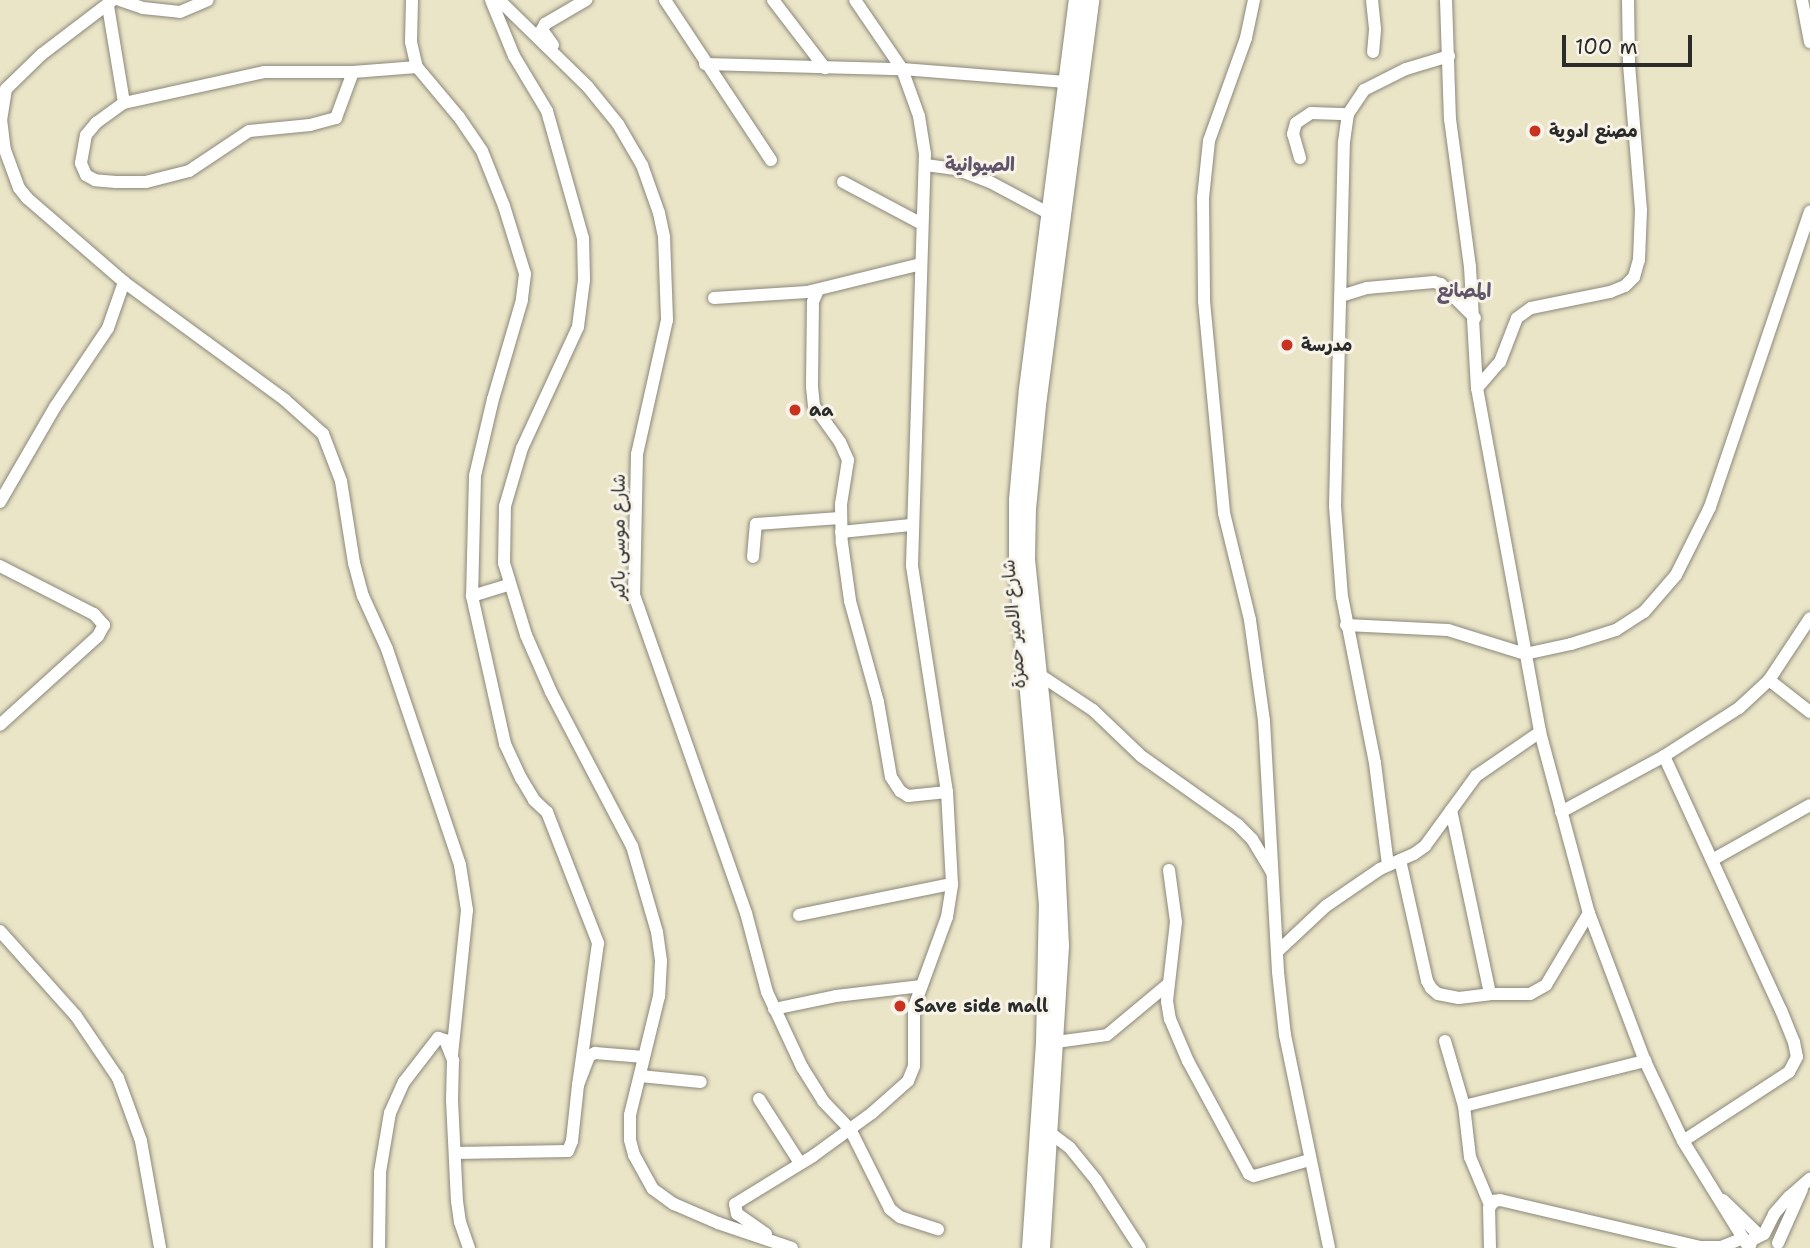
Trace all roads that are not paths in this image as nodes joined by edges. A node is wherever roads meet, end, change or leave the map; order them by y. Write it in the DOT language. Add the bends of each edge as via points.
graph roads {
  1 [pos="208,0"];
  2 [pos="412,0"];
  3 [pos="491,0"];
  4 [pos="499,0"];
  5 [pos="586,0"];
  6 [pos="665,0"];
  7 [pos="773,0"];
  8 [pos="855,0"];
  9 [pos="1077,0"];
  10 [pos="1091,0"];
  11 [pos="1254,0"];
  12 [pos="1372,0"];
  13 [pos="1446,0"];
  14 [pos="1628,0"];
  15 [pos="1802,0"];
  16 [pos="114,2"];
  17 [pos="142,4"];
  18 [pos="1810,41"];
  19 [pos="1373,52"];
  20 [pos="1449,56"];
  21 [pos="705,64"];
  22 [pos="566,66"];
  23 [pos="417,67"];
  24 [pos="825,68"];
  25 [pos="902,69"];
  26 [pos="353,72"];
  27 [pos="1069,82"];
  28 [pos="124,103"];
  29 [pos="1348,114"];
  30 [pos="1300,158"];
  31 [pos="771,160"];
  32 [pos="926,165"];
  33 [pos="843,182"];
  34 [pos="1810,211"];
  35 [pos="1050,214"];
  36 [pos="922,224"];
  37 [pos="1807,237"];
  38 [pos="920,264"];
  39 [pos="124,282"];
  40 [pos="818,290"];
  41 [pos="1341,296"];
  42 [pos="714,298"];
  43 [pos="1475,318"];
  44 [pos="1477,388"];
  45 [pos="0,502"];
  46 [pos="840,519"];
  47 [pos="911,525"];
  48 [pos="841,533"];
  49 [pos="753,557"];
  50 [pos="0,566"];
  51 [pos="508,585"];
  52 [pos="472,596"];
  53 [pos="1810,618"];
  54 [pos="1346,625"];
  55 [pos="1525,654"];
  56 [pos="1037,673"];
  57 [pos="1769,680"];
  58 [pos="1810,712"];
  59 [pos="0,725"];
  60 [pos="1540,732"];
  61 [pos="1664,756"];
  62 [pos="1041,759"];
  63 [pos="947,792"];
  64 [pos="1810,805"];
  65 [pos="1451,810"];
  66 [pos="1561,812"];
  67 [pos="1712,860"];
  68 [pos="1394,862"];
  69 [pos="1169,870"];
  70 [pos="1272,873"];
  71 [pos="952,884"];
  72 [pos="1589,913"];
  73 [pos="799,915"];
  74 [pos="0,931"];
  75 [pos="1278,951"];
  76 [pos="1167,985"];
  77 [pos="922,986"];
  78 [pos="1490,994"];
  79 [pos="774,1009"];
  80 [pos="1445,1041"];
  81 [pos="1056,1042"];
  82 [pos="452,1054"];
  83 [pos="644,1057"];
  84 [pos="1645,1061"];
  85 [pos="640,1076"];
  86 [pos="701,1083"];
  87 [pos="578,1085"];
  88 [pos="759,1099"];
  89 [pos="1464,1107"];
  90 [pos="850,1129"];
  91 [pos="1049,1132"];
  92 [pos="1683,1141"];
  93 [pos="455,1153"];
  94 [pos="1309,1160"];
  95 [pos="800,1163"];
  96 [pos="1807,1182"];
  97 [pos="1718,1195"];
  98 [pos="1490,1205"];
  99 [pos="1038,1213"];
  100 [pos="938,1229"];
  101 [pos="1761,1235"];
  102 [pos="777,1242"];
  103 [pos="1747,1244"];
  104 [pos="1779,1245"];
  105 [pos="160,1248"];
  106 [pos="379,1248"];
  107 [pos="469,1248"];
  108 [pos="792,1248"];
  109 [pos="1030,1248"];
  110 [pos="1042,1248"];
  111 [pos="1140,1248"];
  112 [pos="1329,1248"];
  113 [pos="1490,1248"];
  1 -- 17 [label="street" via="180,12"];
  2 -- 23 [label="street" via="411,42"];
  3 -- 51 [label="street" via="514,56 547,111 578,217 584,262 578,327 530,426 505,506 502,532"];
  4 -- 22 [label="street, شارع موسى باكير"];
  5 -- 22 [label="street" via="542,27"];
  6 -- 21 [label="street"];
  7 -- 24 [label="street"];
  8 -- 25 [label="street"];
  9 -- 27 [label="main road, شارع الامير حمزة"];
  10 -- 56 [label="main road, شارع الامير حمزة" via="1031,465 1027,559"];
  11 -- 70 [label="street" via="1246,38 1209,141 1203,198 1203,291 1224,513 1250,620 1263,709"];
  12 -- 19 [label="street"];
  13 -- 20 [label="street"];
  14 -- 44 [label="street" via="1640,210 1639,260 1633,277 1610,292 1531,308 1517,318 1500,362"];
  15 -- 18 [label="street"];
  16 -- 17 [label="street"];
  16 -- 28 [label="street"];
  16 -- 39 [label="street" via="42,54 6,89 2,136 13,175 27,198"];
  20 -- 29 [label="street" via="1377,81 1364,90"];
  20 -- 43 [label="street" via="1450,119"];
  21 -- 24 [label="street"];
  21 -- 31 [label="street"];
  22 -- 79 [label="street, شارع موسى باكير" via="618,124 642,166 659,213 667,320 637,454 634,595 737,887"];
  23 -- 26 [label="street"];
  23 -- 52 [label="street" via="482,151 525,274 475,475"];
  24 -- 25 [label="street"];
  25 -- 27 [label="street"];
  25 -- 32 [label="street" via="919,116"];
  26 -- 28 [label="street" via="264,72"];
  26 -- 28 [label="street" via="343,106 330,121 249,131 189,171 146,182 95,180 86,175 81,163 86,135"];
  27 -- 35 [label="main road, شارع الامير حمزة"];
  29 -- 30 [label="street" via="1311,113 1296,123 1293,134"];
  29 -- 41 [label="street"];
  32 -- 35 [label="street" via="956,169"];
  32 -- 36 [label="street"];
  33 -- 36 [label="street"];
  34 -- 37 [label="street"];
  35 -- 62 [label="main road, شارع الامير حمزة" via="1017,500 1017,572"];
  36 -- 38 [label="street"];
  37 -- 55 [label="street" via="1770,323 1710,507 1662,596 1630,623"];
  38 -- 40 [label="street"];
  38 -- 47 [label="street"];
  39 -- 45 [label="street" via="108,328"];
  39 -- 82 [label="street" via="285,400 323,434 341,481 363,596 387,649 460,865 467,909"];
  40 -- 42 [label="street"];
  40 -- 46 [label="street" via="813,302 811,387 814,407 847,456"];
  41 -- 43 [label="street" via="1367,288 1434,282"];
  41 -- 54 [label="street" via="1335,506"];
  43 -- 44 [label="street"];
  44 -- 55 [label="street"];
  46 -- 48 [label="street"];
  46 -- 49 [label="street" via="755,524"];
  47 -- 48 [label="street"];
  47 -- 63 [label="street" via="912,565"];
  48 -- 63 [label="street" via="850,601 878,702 893,781 908,796"];
  50 -- 59 [label="street" via="100,617 104,625 98,636"];
  51 -- 52 [label="street"];
  51 -- 83 [label="street" via="551,692 632,846 646,885 660,942 661,982"];
  52 -- 87 [label="street" via="505,744 534,800 547,812 596,934"];
  53 -- 57 [label="street"];
  54 -- 55 [label="street" via="1448,630"];
  54 -- 68 [label="street"];
  55 -- 60 [label="street"];
  56 -- 62 [label="main road, شارع الامير حمزة"];
  56 -- 70 [label="street" via="1093,710 1141,756 1238,825"];
  57 -- 58 [label="street"];
  57 -- 61 [label="street" via="1731,713"];
  60 -- 65 [label="street" via="1476,776"];
  60 -- 66 [label="street"];
  61 -- 66 [label="street"];
  61 -- 67 [label="street"];
  62 -- 81 [label="main road, شارع الامير حمزة" via="1060,908"];
  62 -- 99 [label="main road, شارع الامير حمزة" via="1047,915"];
  63 -- 71 [label="street"];
  64 -- 67 [label="street"];
  65 -- 68 [label="street" via="1425,846"];
  65 -- 78 [label="street"];
  66 -- 72 [label="street"];
  67 -- 92 [label="street" via="1790,1031 1797,1057 1789,1072"];
  68 -- 75 [label="street" via="1326,906"];
  68 -- 78 [label="street" via="1432,988 1438,994 1459,998"];
  69 -- 76 [label="street" via="1176,922"];
  70 -- 75 [label="street"];
  71 -- 73 [label="street"];
  71 -- 77 [label="street" via="947,917"];
  72 -- 78 [label="street" via="1546,985 1530,994"];
  72 -- 84 [label="street"];
  74 -- 105 [label="street" via="76,1016 118,1078 143,1150"];
  75 -- 94 [label="street" via="1292,1078"];
  76 -- 81 [label="street" via="1107,1035"];
  76 -- 94 [label="street" via="1176,1034 1249,1174"];
  77 -- 79 [label="street"];
  77 -- 90 [label="street" via="914,1007 912,1074"];
  79 -- 90 [label="street, شارع موسى باكير" via="813,1086"];
  80 -- 89 [label="street"];
  81 -- 91 [label="main road, شارع الامير حمزة"];
  82 -- 93 [label="street"];
  82 -- 106 [label="street" via="445,1040 437,1038 392,1106 380,1172"];
  83 -- 85 [label="street"];
  83 -- 87 [label="street" via="591,1054"];
  84 -- 89 [label="street"];
  84 -- 92 [label="street"];
  85 -- 86 [label="street"];
  85 -- 102 [label="street" via="630,1115 630,1140 653,1189 718,1223"];
  87 -- 93 [label="street" via="568,1151"];
  88 -- 95 [label="street"];
  89 -- 98 [label="street" via="1470,1157"];
  90 -- 95 [label="street"];
  90 -- 100 [label="street, شارع موسى باكير" via="890,1209 900,1217"];
  91 -- 99 [label="main road, شارع الامير حمزة"];
  91 -- 111 [label="street" via="1070,1148 1096,1180"];
  92 -- 97 [label="street"];
  93 -- 107 [label="street" via="460,1222"];
  94 -- 112 [label="street"];
  95 -- 102 [label="street" via="735,1204 737,1213"];
  96 -- 101 [label="street" via="1774,1214"];
  96 -- 104 [label="street"];
  97 -- 101 [label="street"];
  97 -- 103 [label="street"];
  98 -- 103 [label="street" via="1500,1200 1535,1206 1700,1247"];
  98 -- 113 [label="street"];
  99 -- 109 [label="main road, شارع الامير حمزة"];
  99 -- 110 [label="main road, شارع الامير حمزة"];
  101 -- 103 [label="street"];
  101 -- 104 [label="street"];
  102 -- 108 [label="street"];
}
